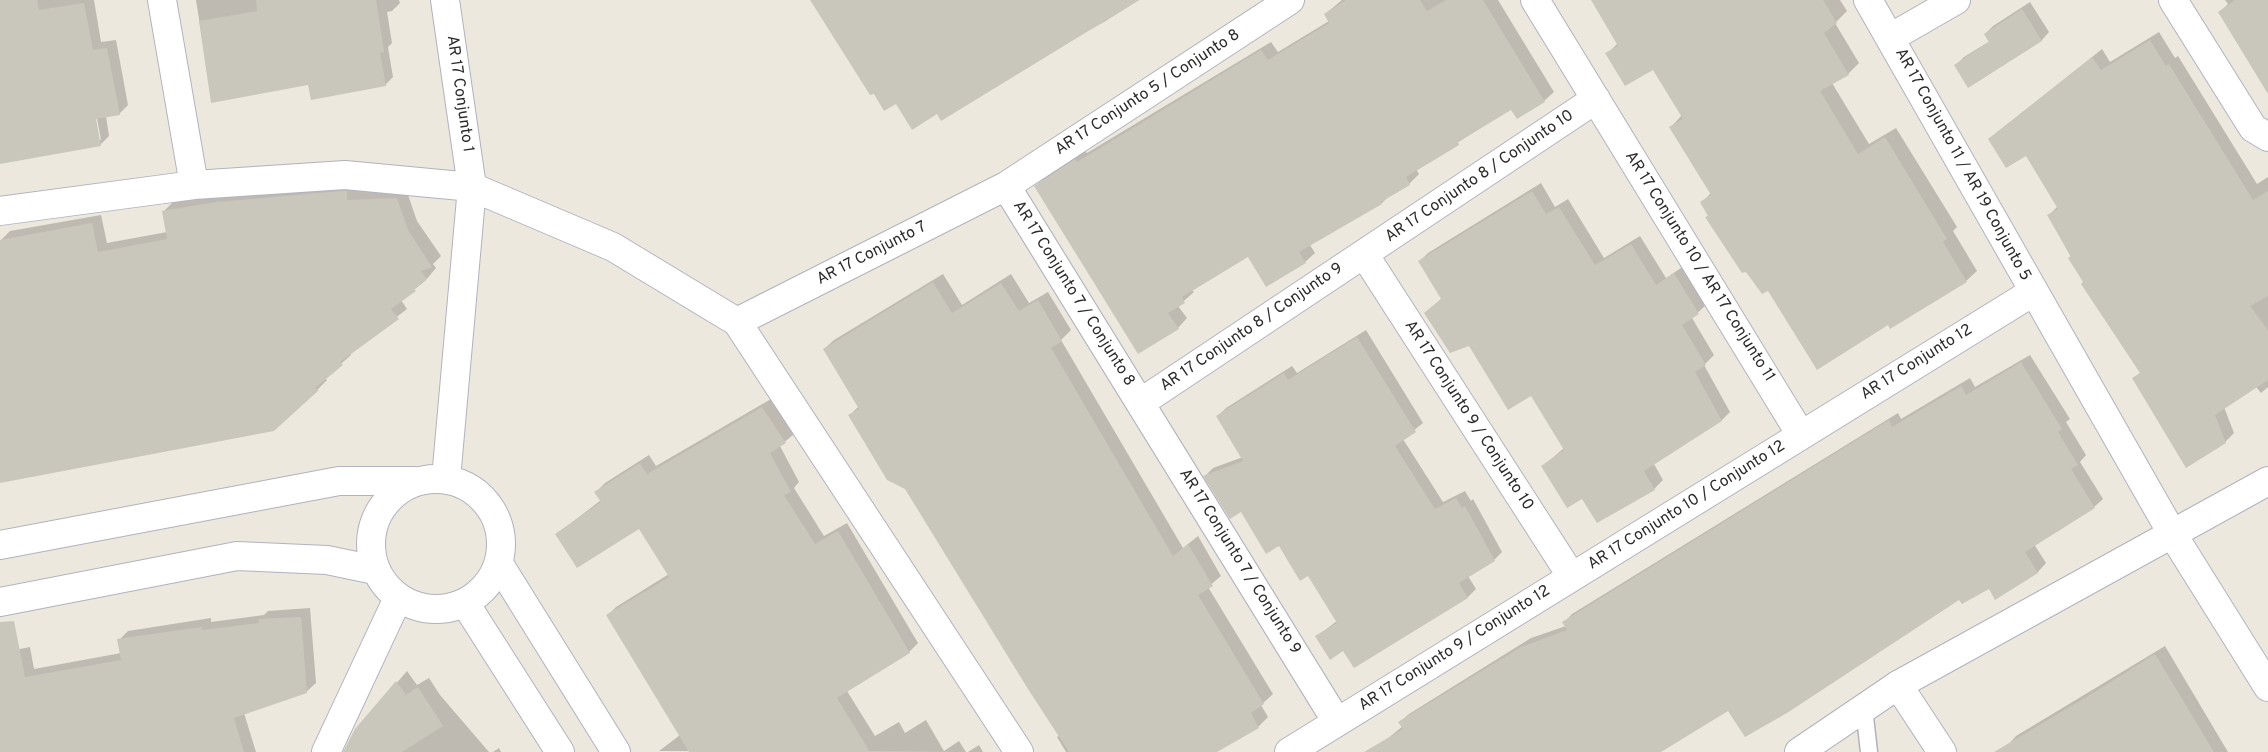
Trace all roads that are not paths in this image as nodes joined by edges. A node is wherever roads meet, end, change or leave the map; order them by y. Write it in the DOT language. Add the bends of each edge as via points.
graph roads {
  1 [pos="162,0"];
  2 [pos="445,0"];
  3 [pos="1290,0"];
  4 [pos="1535,0"];
  5 [pos="1868,0"];
  6 [pos="1956,0"];
  7 [pos="2173,0"];
  8 [pos="1890,38"];
  9 [pos="1596,99"];
  10 [pos="2268,136"];
  11 [pos="194,184"];
  12 [pos="1006,186"];
  13 [pos="472,187"];
  14 [pos="0,211"];
  15 [pos="1364,254"];
  16 [pos="2033,292"];
  17 [pos="737,322"];
  18 [pos="1140,403"];
  19 [pos="1802,435"];
  20 [pos="446,479"];
  21 [pos="2268,480"];
  22 [pos="414,481"];
  23 [pos="2173,535"];
  24 [pos="0,545"];
  25 [pos="499,564"];
  26 [pos="375,570"];
  27 [pos="1572,577"];
  28 [pos="398,598"];
  29 [pos="0,602"];
  30 [pos="465,603"];
  31 [pos="1898,685"];
  32 [pos="2268,687"];
  33 [pos="1864,708"];
  34 [pos="1337,722"];
  35 [pos="326,752"];
  36 [pos="560,752"];
  37 [pos="616,752"];
  38 [pos="1018,752"];
  39 [pos="1289,752"];
  40 [pos="1799,752"];
  41 [pos="1869,752"];
  42 [pos="1942,752"];
  1 -- 11 [label="street"];
  2 -- 13 [label="street, AR 17 Conjunto 1"];
  3 -- 12 [label="street, AR 17 Conjunto 5 / Conjunto 8"];
  4 -- 9 [label="street, AR 17 Conjunto 10 / AR 17 Conjunto 11"];
  5 -- 8 [label="street, AR 17 Conjunto 11 / AR 19 Conjunto 5"];
  6 -- 8 [label="street"];
  7 -- 10 [label="street" via="2253,128"];
  8 -- 16 [label="street, AR 17 Conjunto 11 / AR 19 Conjunto 5"];
  9 -- 15 [label="street, AR 17 Conjunto 8 / Conjunto 10"];
  9 -- 19 [label="street, AR 17 Conjunto 10 / AR 17 Conjunto 11"];
  11 -- 13 [label="street" via="344,175"];
  11 -- 14 [label="street"];
  12 -- 17 [label="street, AR 17 Conjunto 7"];
  12 -- 18 [label="street, AR 17 Conjunto 7 / Conjunto 8"];
  13 -- 17 [label="street" via="613,247"];
  13 -- 20 [label="street, AR 17 Conjunto 1"];
  15 -- 18 [label="street, AR 17 Conjunto 8 / Conjunto 9"];
  15 -- 27 [label="street, AR 17 Conjunto 9 / Conjunto 10"];
  16 -- 19 [label="street, AR 17 Conjunto 12"];
  16 -- 23 [label="street, AR 17 Conjunto 11 / AR 19 Conjunto 5"];
  17 -- 38 [label="street"];
  18 -- 34 [label="street, AR 17 Conjunto 7 / Conjunto 9"];
  19 -- 27 [label="street, AR 17 Conjunto 10 / Conjunto 12"];
  20 -- 22 [label="street"];
  20 -- 25 [label="street" via="467,486 485,500 497,520 502,542"];
  21 -- 23 [label="street"];
  22 -- 24 [label="street" via="339,481"];
  22 -- 26 [label="street" via="391,495 375,517 370,544"];
  23 -- 31 [label="street"];
  23 -- 32 [label="street, AR 17 Conjunto 11 / AR 19 Conjunto 5"];
  25 -- 30 [label="street" via="486,586"];
  25 -- 37 [label="street"];
  26 -- 28 [label="street"];
  26 -- 29 [label="street" via="327,560 237,556"];
  27 -- 34 [label="street, AR 17 Conjunto 9 / Conjunto 12"];
  28 -- 30 [label="street" via="419,608 443,609"];
  28 -- 35 [label="street"];
  30 -- 36 [label="street"];
  31 -- 33 [label="street"];
  31 -- 42 [label="street"];
  33 -- 40 [label="street"];
  33 -- 41 [label="lane"];
  34 -- 39 [label="street, AR 17 Conjunto 9 / Conjunto 12"];
}
